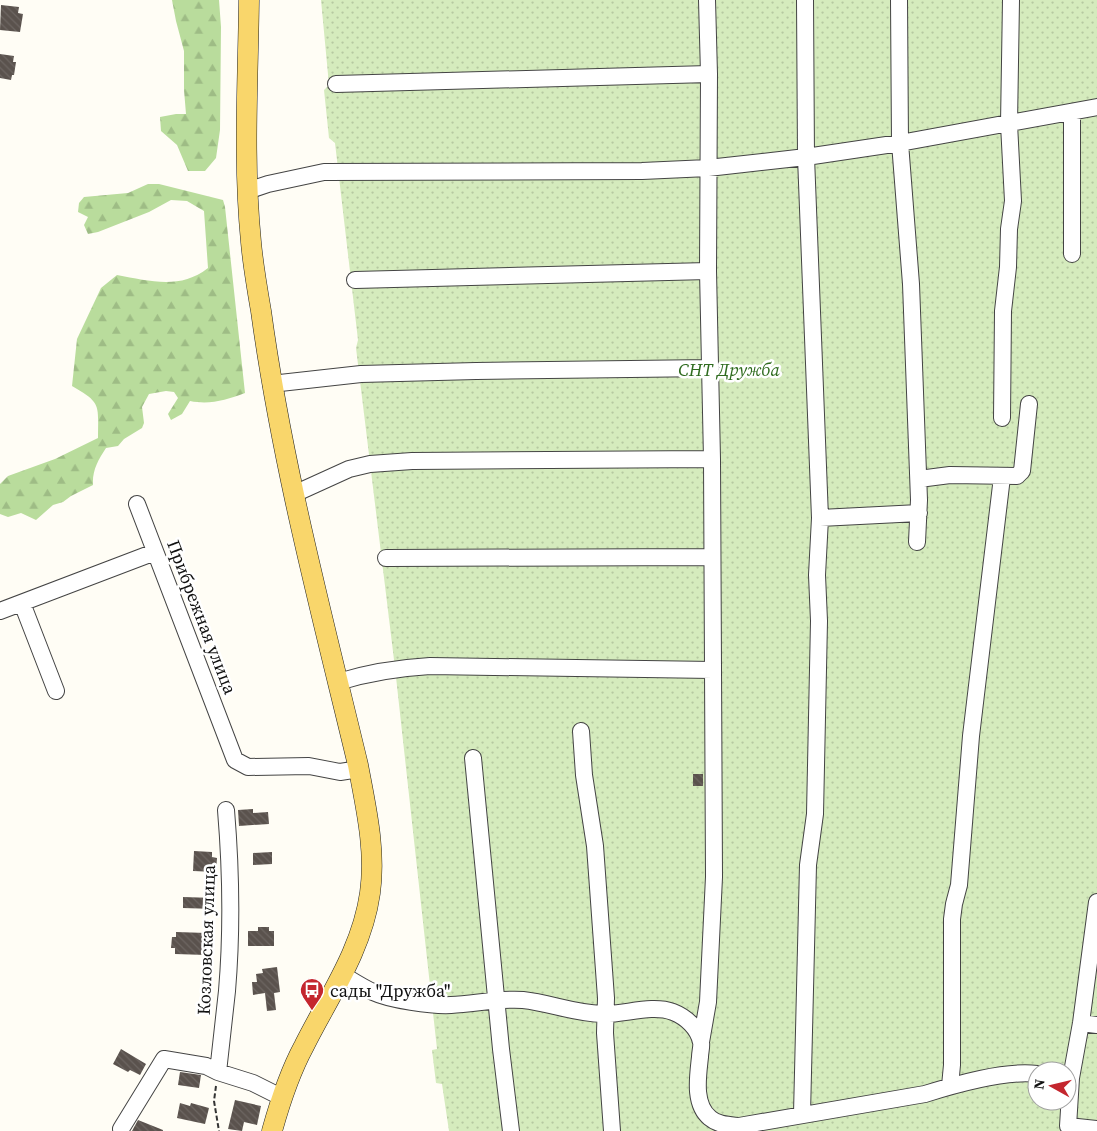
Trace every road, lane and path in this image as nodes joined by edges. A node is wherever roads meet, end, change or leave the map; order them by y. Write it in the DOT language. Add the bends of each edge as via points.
graph roads {
  1 [pos="251,0"];
  2 [pos="707,0"];
  3 [pos="805,0"];
  4 [pos="899,0"];
  5 [pos="1011,0"];
  6 [pos="709,74"];
  7 [pos="336,84"];
  8 [pos="1097,107"];
  9 [pos="1072,112"];
  10 [pos="1009,124"];
  11 [pos="900,143"];
  12 [pos="806,156"];
  13 [pos="708,168"];
  14 [pos="247,191"];
  15 [pos="1072,254"];
  16 [pos="708,271"];
  17 [pos="355,280"];
  18 [pos="711,368"];
  19 [pos="271,384"];
  20 [pos="1029,404"];
  21 [pos="1002,418"];
  22 [pos="712,459"];
  23 [pos="1002,477"];
  24 [pos="919,479"];
  25 [pos="294,494"];
  26 [pos="137,504"];
  27 [pos="919,513"];
  28 [pos="820,518"];
  29 [pos="917,542"];
  30 [pos="155,552"];
  31 [pos="712,557"];
  32 [pos="386,558"];
  33 [pos="22,603"];
  34 [pos="0,611"];
  35 [pos="713,670"];
  36 [pos="338,682"];
  37 [pos="56,691"];
  38 [pos="581,731"];
  39 [pos="473,758"];
  40 [pos="359,769"];
  41 [pos="226,810"];
  42 [pos="1097,902"];
  43 [pos="1096,921"];
  44 [pos="343,975"];
  45 [pos="496,1001"];
  46 [pos="605,1014"];
  47 [pos="1089,1024"];
  48 [pos="701,1042"];
  49 [pos="1075,1061"];
  50 [pos="218,1072"];
  51 [pos="1027,1074"];
  52 [pos="950,1086"];
  53 [pos="283,1098"];
  54 [pos="1068,1111"];
  55 [pos="802,1114"];
  56 [pos="738,1128"];
  57 [pos="121,1129"];
  58 [pos="1097,1129"];
  59 [pos="219,1131"];
  60 [pos="272,1131"];
  61 [pos="511,1131"];
  62 [pos="612,1131"];
  1 -- 14 [label="main road"];
  2 -- 6 [label="street"];
  3 -- 12 [label="street"];
  4 -- 11 [label="street"];
  5 -- 10 [label="street"];
  6 -- 7 [label="street"];
  6 -- 13 [label="street"];
  8 -- 9 [label="street"];
  9 -- 10 [label="street"];
  9 -- 15 [label="street"];
  10 -- 11 [label="street"];
  10 -- 21 [label="street" via="1013,201 1003,311"];
  11 -- 12 [label="street"];
  11 -- 24 [label="street" via="911,284"];
  12 -- 13 [label="street"];
  12 -- 28 [label="street"];
  13 -- 14 [label="street" via="642,172 324,172"];
  13 -- 16 [label="street"];
  14 -- 19 [label="main road" via="251,244"];
  16 -- 17 [label="street"];
  16 -- 18 [label="street"];
  18 -- 19 [label="street" via="371,373"];
  18 -- 22 [label="street"];
  19 -- 25 [label="main road"];
  20 -- 23 [label="street" via="1022,471 1017,476"];
  22 -- 25 [label="street" via="370,464 349,469"];
  22 -- 31 [label="street"];
  23 -- 24 [label="street" via="950,475"];
  23 -- 52 [label="street" via="971,736 959,885 952,920"];
  24 -- 27 [label="street"];
  25 -- 36 [label="main road"];
  26 -- 30 [label="street, Прибрежная улица"];
  27 -- 28 [label="street"];
  27 -- 29 [label="street"];
  28 -- 55 [label="street" via="814,814 808,865"];
  30 -- 33 [label="street"];
  30 -- 40 [label="street, Прибрежная улица" via="235,760 248,767 309,766 340,772"];
  31 -- 32 [label="street"];
  31 -- 35 [label="street"];
  33 -- 34 [label="street"];
  33 -- 37 [label="street"];
  35 -- 36 [label="street" via="430,666 395,668"];
  35 -- 48 [label="street" via="714,877 708,1002"];
  36 -- 40 [label="main road"];
  38 -- 46 [label="street" via="595,846"];
  39 -- 45 [label="street"];
  40 -- 44 [label="main road" via="370,837 370,885 360,933"];
  41 -- 50 [label="street, Козловская улица" via="229,939"];
  42 -- 43 [label="street"];
  43 -- 47 [label="street"];
  44 -- 45 [label="street" via="385,996 450,1005"];
  44 -- 53 [label="main road" via="303,1046"];
  45 -- 46 [label="street" via="525,1000 588,1014"];
  45 -- 61 [label="street"];
  46 -- 48 [label="street" via="671,1011 694,1027"];
  46 -- 62 [label="street"];
  47 -- 49 [label="street"];
  48 -- 56 [label="street" via="699,1096 702,1110 710,1119"];
  50 -- 53 [label="street" via="253,1083"];
  50 -- 57 [label="street" via="206,1066 164,1059"];
  50 -- 59 [label="path" via="214,1101"];
  51 -- 52 [label="street" via="1012,1073"];
  52 -- 55 [label="street" via="925,1094"];
  53 -- 60 [label="main road"];
  54 -- 58 [label="street" via="1068,1126"];
  55 -- 56 [label="street"];
}
